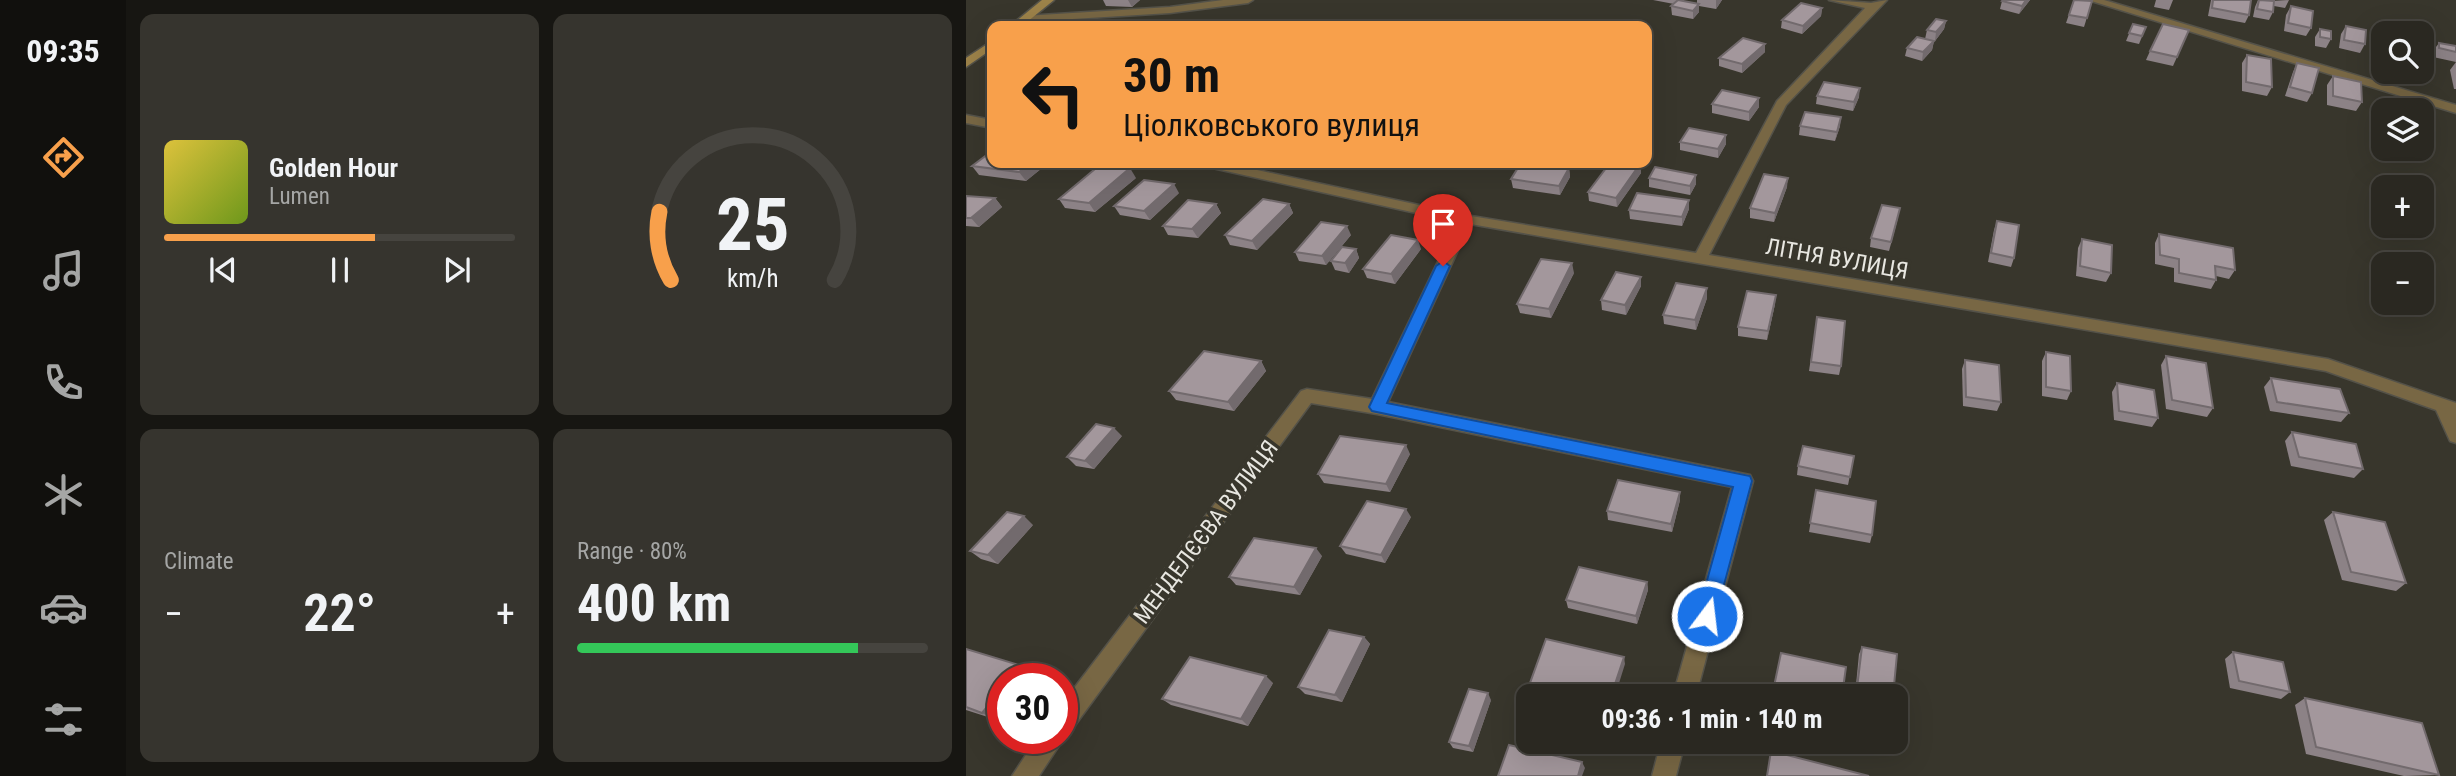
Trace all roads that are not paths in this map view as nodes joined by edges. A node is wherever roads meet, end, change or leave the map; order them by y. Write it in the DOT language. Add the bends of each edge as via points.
graph roads {
  1 [pos="1049,0"];
  2 [pos="1248,0"];
  3 [pos="1834,0"];
  4 [pos="2093,0"];
  5 [pos="1878,3"];
  6 [pos="1022,21"];
  7 [pos="1042,21"];
  8 [pos="987,48"];
  9 [pos="966,64"];
  10 [pos="2456,109"];
  11 [pos="966,119"];
  12 [pos="987,123"];
  13 [pos="1231,168"];
  14 [pos="1465,219"];
  15 [pos="1700,259"];
  16 [pos="1377,407"];
  17 [pos="2450,409"];
  18 [pos="2456,436"];
  19 [pos="1688,684"];
  20 [pos="1078,703"];
  21 [pos="1040,754"];
  22 [pos="1670,754"];
  23 [pos="1024,776"];
  24 [pos="1664,776"];
  1 -- 6 [label="street"];
  2 -- 7 [label="street"];
  3 -- 5 [label="street"];
  4 -- 10 [label="street"];
  5 -- 15 [label="street" via="1781,104"];
  8 -- 9 [label="street"];
  11 -- 12 [label="street"];
  13 -- 14 [label="street, ЛІТНЯ ВУЛИЦЯ"];
  14 -- 15 [label="street, ЛІТНЯ ВУЛИЦЯ"];
  14 -- 16 [label="street"];
  15 -- 17 [label="street, ЛІТНЯ ВУЛИЦЯ" via="2328,365"];
  16 -- 19 [label="street" via="1743,481"];
  16 -- 20 [label="street, МЕНДЕЛЄЄВА ВУЛИЦЯ" via="1307,396"];
  17 -- 18 [label="street"];
  21 -- 23 [label="street"];
  22 -- 24 [label="street"];
}
